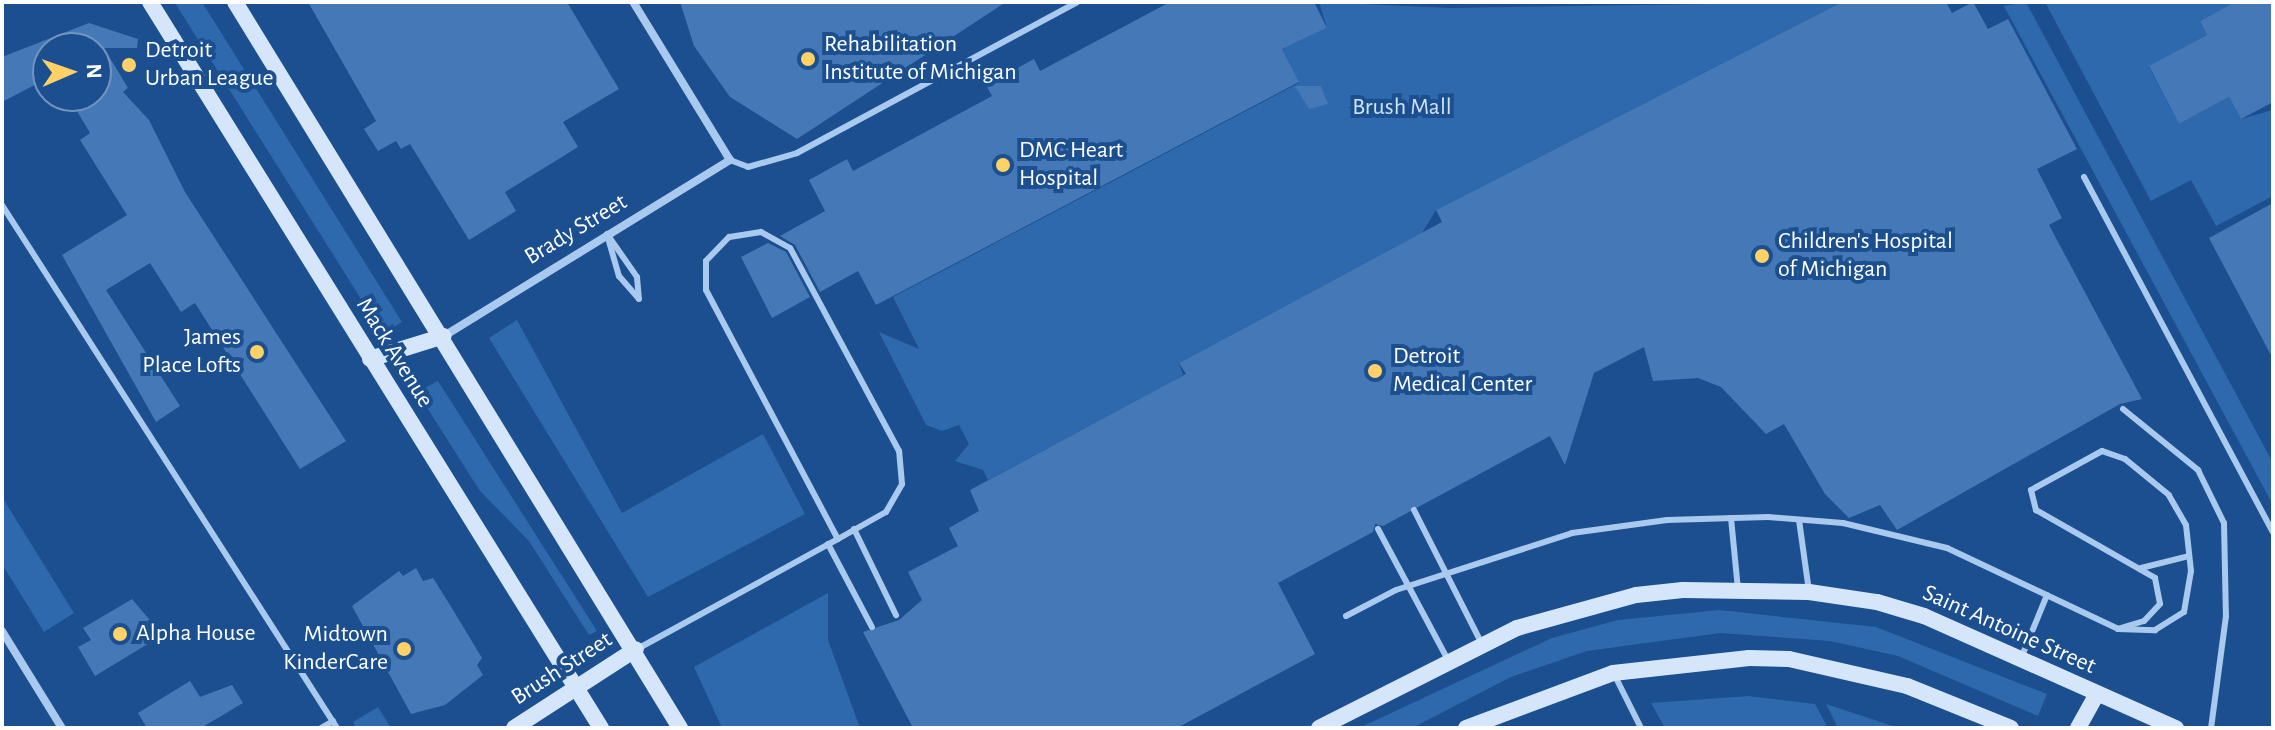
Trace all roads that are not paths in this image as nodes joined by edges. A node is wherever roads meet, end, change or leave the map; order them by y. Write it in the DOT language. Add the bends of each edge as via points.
graph roads {
  1 [pos="150,2"];
  2 [pos="235,2"];
  3 [pos="633,2"];
  4 [pos="1077,2"];
  5 [pos="730,160"];
  6 [pos="2084,177"];
  7 [pos="2,205"];
  8 [pos="607,234"];
  9 [pos="444,336"];
  10 [pos="370,359"];
  11 [pos="2123,409"];
  12 [pos="1414,510"];
  13 [pos="1731,518"];
  14 [pos="1799,520"];
  15 [pos="854,529"];
  16 [pos="1378,529"];
  17 [pos="2273,532"];
  18 [pos="838,539"];
  19 [pos="828,544"];
  20 [pos="2189,556"];
  21 [pos="2141,568"];
  22 [pos="1448,576"];
  23 [pos="1412,590"];
  24 [pos="1738,591"];
  25 [pos="1809,592"];
  26 [pos="2047,595"];
  27 [pos="896,615"];
  28 [pos="1346,616"];
  29 [pos="872,627"];
  30 [pos="2118,629"];
  31 [pos="2,631"];
  32 [pos="1482,644"];
  33 [pos="636,649"];
  34 [pos="1448,660"];
  35 [pos="2021,660"];
  36 [pos="1613,673"];
  37 [pos="579,685"];
  38 [pos="2096,695"];
  39 [pos="335,724"];
  40 [pos="62,728"];
  41 [pos="321,728"];
  42 [pos="514,728"];
  43 [pos="601,728"];
  44 [pos="680,728"];
  45 [pos="1319,728"];
  46 [pos="1466,728"];
  47 [pos="1641,728"];
  48 [pos="2011,728"];
  49 [pos="2078,728"];
  50 [pos="2176,728"];
  51 [pos="2211,728"];
  1 -- 10 [label="main road, Mack Avenue"];
  2 -- 9 [label="main road"];
  3 -- 5 [label="street"];
  4 -- 5 [label="lane" via="797,153 748,167"];
  5 -- 8 [label="street, Brady Street"];
  6 -- 17 [label="lane"];
  7 -- 39 [label="lane"];
  8 -- 8 [label="lane" via="619,276 639,299 637,277"];
  8 -- 9 [label="street, Brady Street"];
  9 -- 10 [label="main road"];
  9 -- 33 [label="main road"];
  10 -- 37 [label="main road, Mack Avenue"];
  11 -- 51 [label="lane" via="2198,470 2224,523 2226,616"];
  12 -- 22 [label="lane"];
  13 -- 14 [label="lane"];
  13 -- 22 [label="lane" via="1572,533"];
  13 -- 24 [label="lane"];
  14 -- 25 [label="lane"];
  14 -- 26 [label="lane" via="1947,548"];
  15 -- 18 [label="lane"];
  15 -- 18 [label="lane" via="896,500 899,451 790,248 761,232 729,237 706,261 706,290"];
  15 -- 27 [label="lane"];
  16 -- 23 [label="lane"];
  18 -- 19 [label="lane"];
  19 -- 29 [label="lane"];
  19 -- 33 [label="lane"];
  20 -- 21 [label="lane"];
  20 -- 21 [label="lane" via="2186,525 2169,495 2125,459 2102,451 2031,490 2036,510"];
  20 -- 30 [label="lane" via="2184,612 2155,630"];
  21 -- 30 [label="lane" via="2162,591 2160,604 2144,621"];
  22 -- 23 [label="lane"];
  22 -- 32 [label="lane"];
  23 -- 28 [label="lane" via="1396,590"];
  23 -- 34 [label="lane"];
  24 -- 25 [label="main road, Saint Antoine Street"];
  24 -- 32 [label="main road, Saint Antoine Street" via="1636,595 1555,615"];
  25 -- 35 [label="main road, Saint Antoine Street" via="1924,616"];
  26 -- 30 [label="lane"];
  26 -- 35 [label="lane"];
  31 -- 40 [label="street"];
  32 -- 34 [label="main road, Saint Antoine Street"];
  33 -- 37 [label="main road, Brush Street"];
  33 -- 44 [label="main road"];
  34 -- 45 [label="main road, Saint Antoine Street"];
  35 -- 38 [label="main road, Saint Antoine Street"];
  36 -- 46 [label="main road"];
  36 -- 47 [label="lane"];
  36 -- 48 [label="main road" via="1789,659 1907,686"];
  37 -- 42 [label="main road, Brush Street"];
  37 -- 43 [label="main road, Mack Avenue"];
  38 -- 49 [label="main road"];
  38 -- 50 [label="main road, Saint Antoine Street"];
  39 -- 41 [label="lane"];
}
